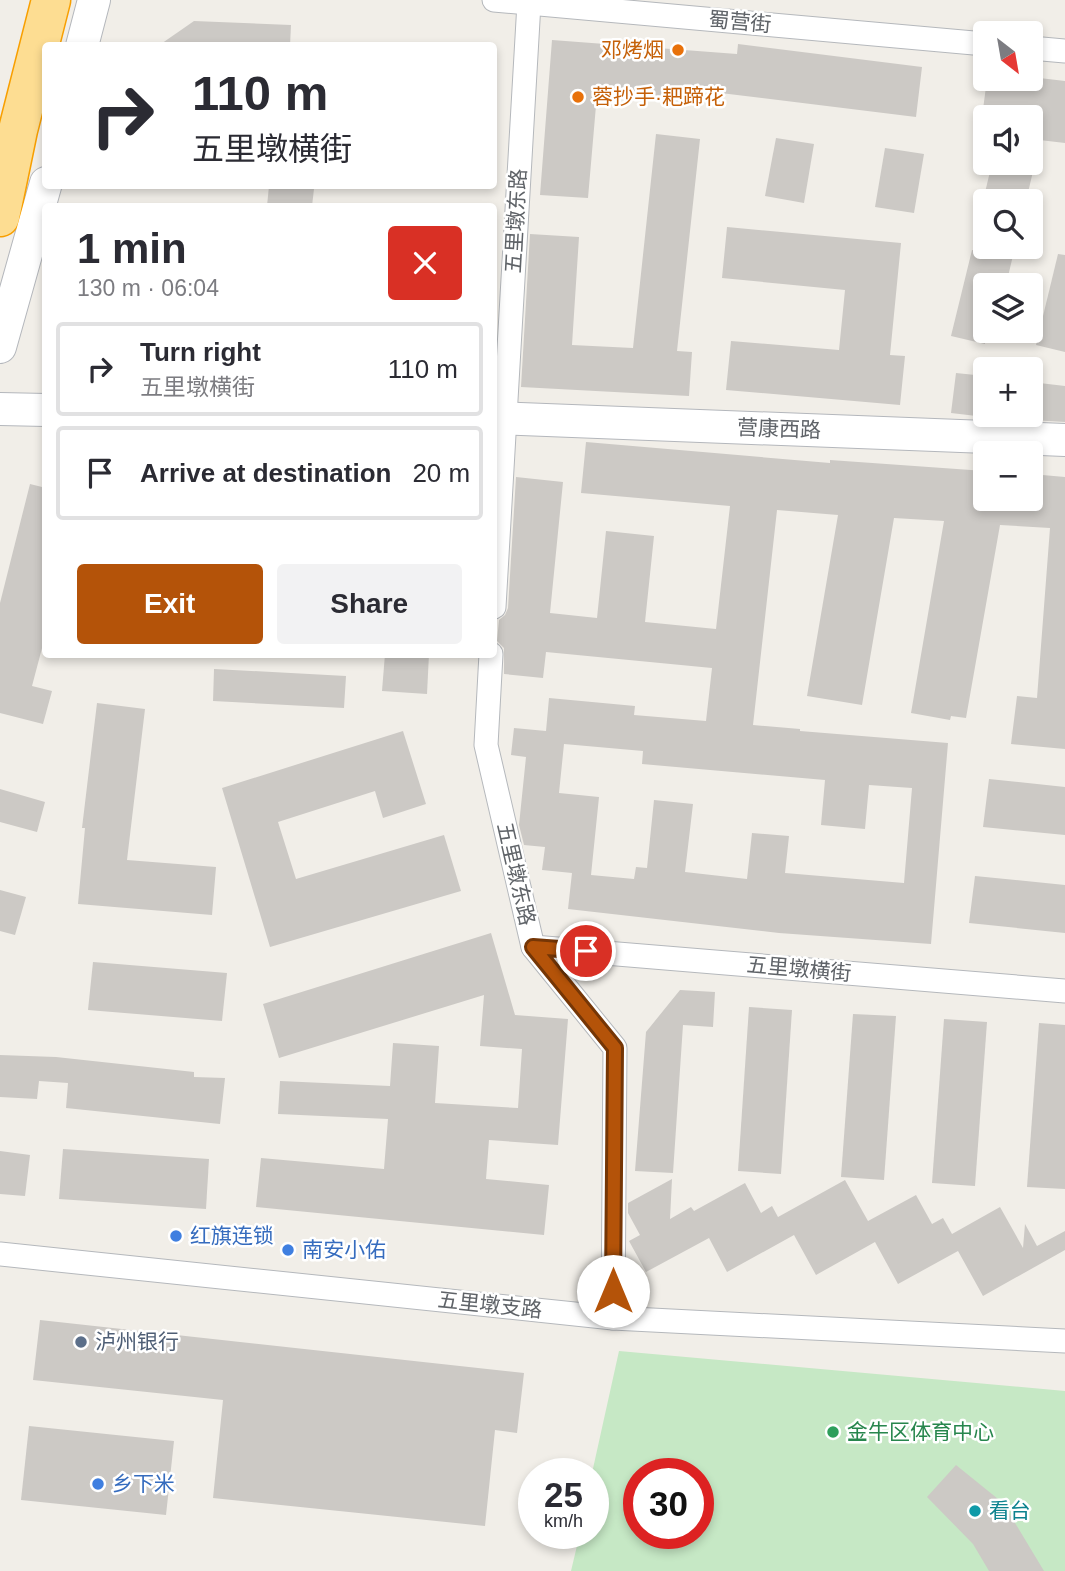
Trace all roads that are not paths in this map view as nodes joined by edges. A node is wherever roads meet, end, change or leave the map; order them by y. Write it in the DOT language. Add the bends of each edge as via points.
graph roads {
  1 [pos="51,0"];
  2 [pos="94,0"];
  3 [pos="494,0"];
  4 [pos="529,3"];
  5 [pos="682,8"];
  6 [pos="83,42"];
  7 [pos="973,43"];
  8 [pos="1043,49"];
  9 [pos="1065,51"];
  10 [pos="44,189"];
  11 [pos="0,217"];
  12 [pos="0,347"];
  13 [pos="0,410"];
  14 [pos="42,410"];
  15 [pos="499,418"];
  16 [pos="1065,440"];
  17 [pos="497,494"];
  18 [pos="491,658"];
  19 [pos="533,947"];
  20 [pos="1065,991"];
  21 [pos="0,1254"];
  22 [pos="613,1318"];
  23 [pos="1065,1340"];
  1 -- 11 [label="highway"];
  2 -- 6 [label="street"];
  3 -- 4 [label="street, 蜀营街"];
  4 -- 5 [label="street, 蜀营街"];
  4 -- 15 [label="street, 五里墩东路"];
  5 -- 7 [label="street, 蜀营街"];
  8 -- 9 [label="street"];
  10 -- 12 [label="street"];
  13 -- 14 [label="street"];
  15 -- 16 [label="street, 营康西路"];
  15 -- 17 [label="street, 五里墩东路"];
  18 -- 19 [label="street, 五里墩东路" via="486,745"];
  19 -- 20 [label="street, 五里墩横街"];
  19 -- 22 [label="street, 五里墩东路" via="615,1048"];
  21 -- 22 [label="street, 五里墩支路"];
  22 -- 23 [label="street, 五里墩支路"];
}
